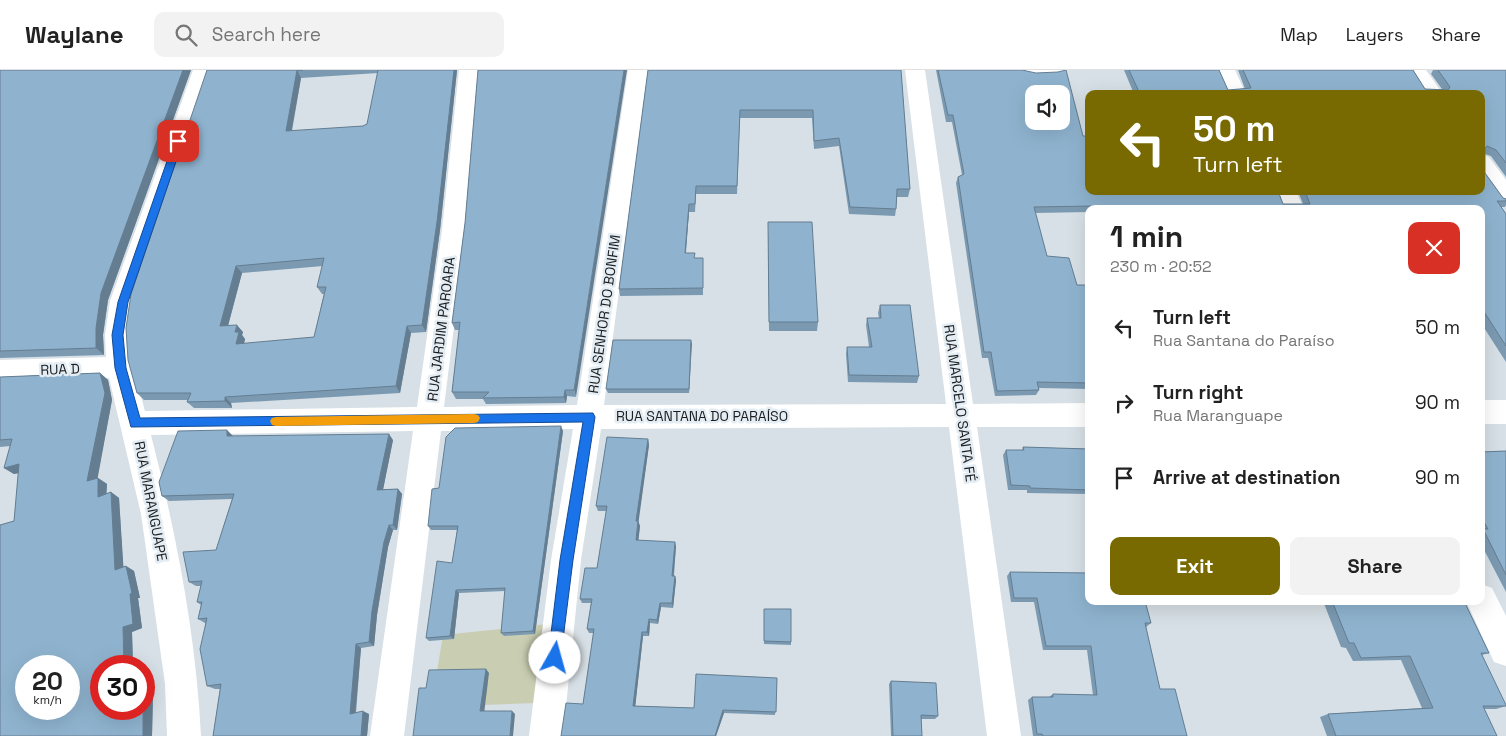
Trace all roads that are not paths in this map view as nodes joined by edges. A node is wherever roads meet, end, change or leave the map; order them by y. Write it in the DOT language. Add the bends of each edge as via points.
graph roads {
  1 [pos="203,70"];
  2 [pos="469,70"];
  3 [pos="638,70"];
  4 [pos="915,70"];
  5 [pos="1025,70"];
  6 [pos="1225,70"];
  7 [pos="1416,70"];
  8 [pos="1054,71"];
  9 [pos="1234,90"];
  10 [pos="1430,90"];
  11 [pos="1485,168"];
  12 [pos="1506,197"];
  13 [pos="120,368"];
  14 [pos="0,371"];
  15 [pos="1485,412"];
  16 [pos="1506,412"];
  17 [pos="1085,415"];
  18 [pos="962,416"];
  19 [pos="589,417"];
  20 [pos="430,419"];
  21 [pos="136,423"];
  22 [pos="1484,605"];
  23 [pos="1506,650"];
  24 [pos="184,736"];
  25 [pos="387,736"];
  26 [pos="546,736"];
  27 [pos="1004,736"];
  1 -- 13 [label="street, RUA MARANGUAPE" via="123,302 118,335"];
  2 -- 20 [label="street, RUA JARDIM PAROARA" via="454,230"];
  3 -- 19 [label="street, RUA SENHOR DO BONFIM"];
  4 -- 18 [label="street, RUA MARCELO SANTA FÉ"];
  5 -- 8 [label="street"];
  6 -- 9 [label="street"];
  7 -- 10 [label="street"];
  11 -- 12 [label="street"];
  13 -- 14 [label="street, RUA D"];
  13 -- 21 [label="street, RUA MARANGUAPE"];
  15 -- 16 [label="street"];
  17 -- 18 [label="street, RUA SANTANA DO PARAÍSO"];
  18 -- 19 [label="street, RUA SANTANA DO PARAÍSO"];
  18 -- 27 [label="street, RUA MARCELO SANTA FÉ"];
  19 -- 20 [label="street, RUA SANTANA DO PARAÍSO"];
  19 -- 26 [label="street, RUA SENHOR DO BONFIM" via="566,560"];
  20 -- 21 [label="street, RUA SANTANA DO PARAÍSO"];
  20 -- 25 [label="street, RUA JARDIM PAROARA"];
  21 -- 24 [label="street, RUA MARANGUAPE" via="156,514 177,647"];
  22 -- 23 [label="street"];
}
